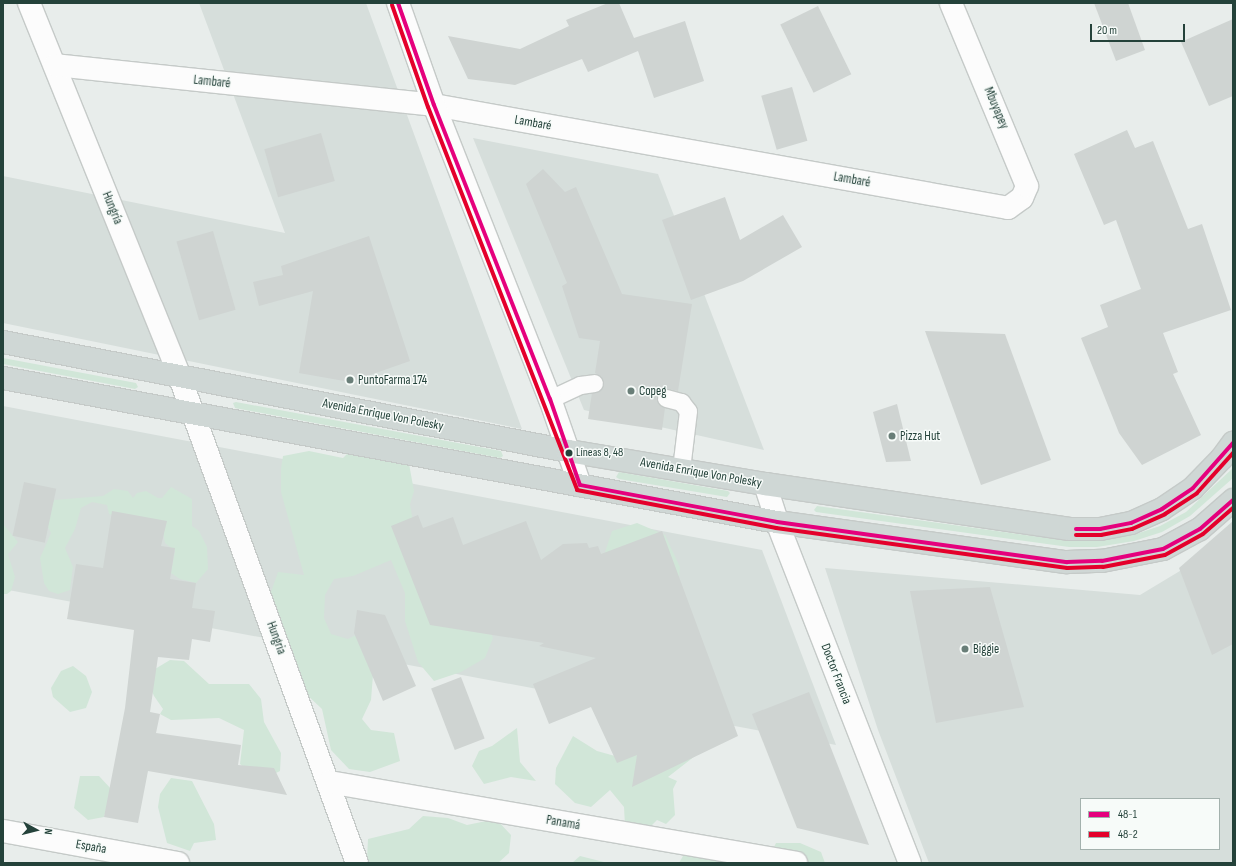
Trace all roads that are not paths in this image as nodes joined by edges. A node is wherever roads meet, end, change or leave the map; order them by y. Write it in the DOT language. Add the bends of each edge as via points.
graph roads {
  1 [pos="29,3"];
  2 [pos="398,3"];
  3 [pos="951,3"];
  4 [pos="55,66"];
  5 [pos="434,105"];
  6 [pos="1008,208"];
  7 [pos="3,342"];
  8 [pos="179,375"];
  9 [pos="3,378"];
  10 [pos="594,383"];
  11 [pos="550,398"];
  12 [pos="666,398"];
  13 [pos="192,414"];
  14 [pos="1233,443"];
  15 [pos="568,451"];
  16 [pos="681,469"];
  17 [pos="765,484"];
  18 [pos="580,485"];
  19 [pos="1233,500"];
  20 [pos="777,522"];
  21 [pos="329,782"];
  22 [pos="3,831"];
  23 [pos="178,863"];
  24 [pos="357,863"];
  25 [pos="796,863"];
  26 [pos="910,863"];
  1 -- 4 [label="street, Hungría"];
  2 -- 5 [label="street"];
  3 -- 6 [label="street, Mbuyapey" via="1027,186 1022,198"];
  4 -- 5 [label="street, Lambaré"];
  4 -- 8 [label="street, Hungría"];
  5 -- 6 [label="street, Lambaré"];
  5 -- 11 [label="street"];
  7 -- 8 [label="main road, Avenida Enrique Von Polesky"];
  8 -- 13 [label="street, Hungría"];
  8 -- 15 [label="main road, Avenida Enrique Von Polesky"];
  9 -- 13 [label="main road"];
  10 -- 11 [label="lane"];
  11 -- 15 [label="street"];
  12 -- 16 [label="lane" via="681,402 688,411"];
  13 -- 18 [label="main road"];
  13 -- 21 [label="street, Hungria"];
  14 -- 17 [label="main road, Avenida Enrique Von Polesky" via="1193,488 1162,509 1131,522 1100,529 1056,527"];
  15 -- 16 [label="main road, Avenida Enrique Von Polesky"];
  15 -- 18 [label="street"];
  16 -- 17 [label="main road, Avenida Enrique Von Polesky"];
  17 -- 20 [label="street, Doctor Francia"];
  18 -- 20 [label="main road"];
  19 -- 20 [label="main road" via="1200,529 1163,549 1102,561 1067,562"];
  20 -- 26 [label="street, Doctor Francia"];
  21 -- 24 [label="street, Hungria"];
  21 -- 25 [label="street, Panamá"];
  22 -- 23 [label="street, España"];
}
